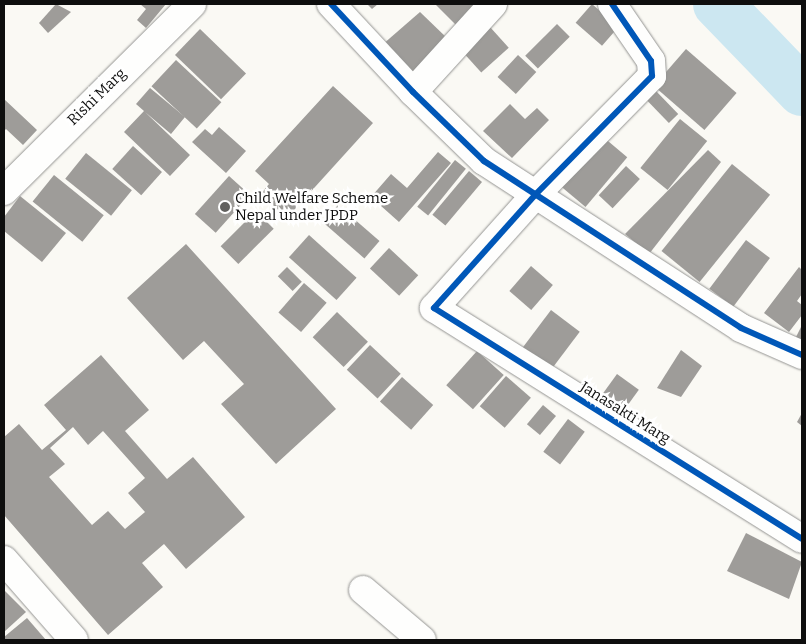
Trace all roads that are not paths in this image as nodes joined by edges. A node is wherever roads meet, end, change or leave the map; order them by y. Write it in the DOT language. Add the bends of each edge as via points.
graph roads {
  1 [pos="192,4"];
  2 [pos="331,4"];
  3 [pos="493,4"];
  4 [pos="612,4"];
  5 [pos="412,92"];
  6 [pos="4,191"];
  7 [pos="536,194"];
  8 [pos="802,355"];
  9 [pos="802,539"];
  10 [pos="4,560"];
  11 [pos="363,590"];
  12 [pos="74,640"];
  13 [pos="422,640"];
  1 -- 6 [label="street, Rishi Marg"];
  2 -- 5 [label="street"];
  3 -- 5 [label="street"];
  4 -- 7 [label="street" via="651,61 652,76"];
  5 -- 7 [label="street" via="484,161"];
  7 -- 8 [label="street" via="741,328"];
  7 -- 9 [label="street, Janasakti Marg" via="434,308"];
  10 -- 12 [label="street"];
  11 -- 13 [label="street"];
}
